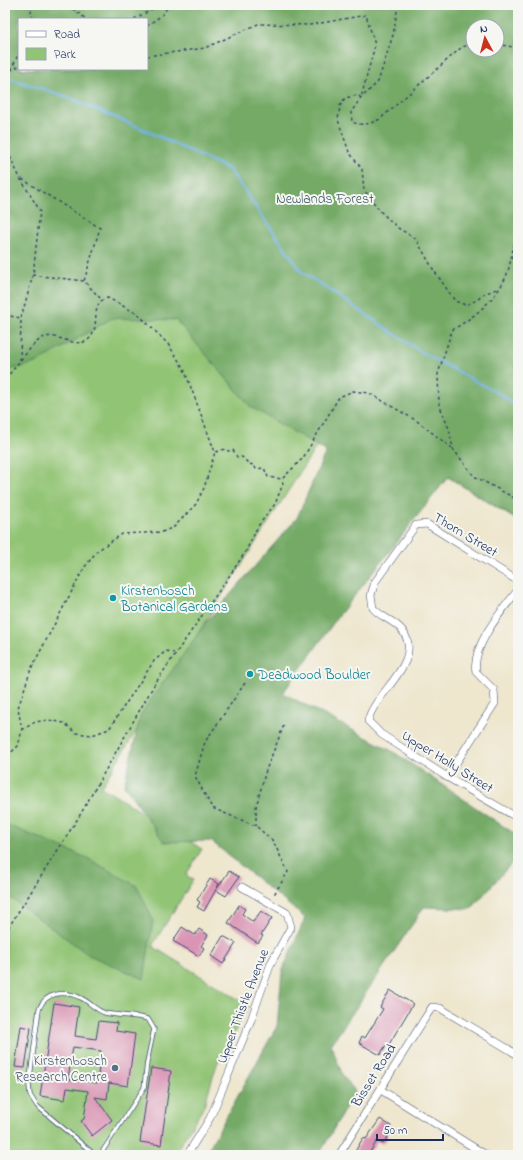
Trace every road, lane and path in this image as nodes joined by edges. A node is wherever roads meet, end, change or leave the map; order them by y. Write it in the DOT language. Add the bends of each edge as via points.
graph roads {
  1 [pos="32,5"];
  2 [pos="68,5"];
  3 [pos="161,5"];
  4 [pos="169,5"];
  5 [pos="398,5"];
  6 [pos="33,18"];
  7 [pos="85,18"];
  8 [pos="136,18"];
  9 [pos="148,25"];
  10 [pos="465,46"];
  11 [pos="505,46"];
  12 [pos="518,48"];
  13 [pos="18,55"];
  14 [pos="148,56"];
  15 [pos="18,66"];
  16 [pos="11,70"];
  17 [pos="5,73"];
  18 [pos="361,98"];
  19 [pos="5,146"];
  20 [pos="20,178"];
  21 [pos="518,226"];
  22 [pos="33,275"];
  23 [pos="84,281"];
  24 [pos="499,288"];
  25 [pos="102,299"];
  26 [pos="5,318"];
  27 [pos="21,318"];
  28 [pos="20,364"];
  29 [pos="5,378"];
  30 [pos="453,449"];
  31 [pos="215,452"];
  32 [pos="282,479"];
  33 [pos="518,500"];
  34 [pos="518,581"];
  35 [pos="518,590"];
  36 [pos="174,653"];
  37 [pos="245,683"];
  38 [pos="368,721"];
  39 [pos="284,725"];
  40 [pos="22,730"];
  41 [pos="5,758"];
  42 [pos="447,777"];
  43 [pos="518,818"];
  44 [pos="256,826"];
  45 [pos="242,887"];
  46 [pos="269,903"];
  47 [pos="5,933"];
  48 [pos="518,1055"];
  49 [pos="381,1090"];
  50 [pos="95,1155"];
  51 [pos="100,1155"];
  52 [pos="188,1155"];
  53 [pos="339,1155"];
  54 [pos="486,1155"];
  1 -- 6 [label="path" via="30,7"];
  2 -- 7 [label="path"];
  3 -- 8 [label="path"];
  4 -- 9 [label="path" via="162,15"];
  5 -- 18 [label="path" via="395,29 378,82"];
  10 -- 18 [label="path" via="380,119 359,125 352,122 351,112"];
  11 -- 12 [label="path"];
  13 -- 16 [label="path"];
  14 -- 18 [label="path" via="205,48 258,24 310,26 366,15 375,45"];
  15 -- 16 [label="path"];
  16 -- 17 [label="path"];
  18 -- 24 [label="path" via="358,95 345,98 340,106 338,120 349,152 362,169 364,190 381,212 398,228 416,239 455,301 466,305"];
  19 -- 20 [label="path"];
  20 -- 22 [label="path" via="40,212"];
  20 -- 23 [label="path" via="100,228"];
  21 -- 24 [label="path" via="507,274"];
  22 -- 23 [label="path"];
  22 -- 27 [label="path"];
  23 -- 25 [label="path"];
  24 -- 30 [label="path" via="471,319 452,330 438,374 439,404 449,429"];
  25 -- 28 [label="path" via="96,310 92,335 88,340 81,343 55,336 44,337 35,342"];
  25 -- 31 [label="path" via="108,298 138,314 168,344 184,369"];
  26 -- 27 [label="path"];
  27 -- 28 [label="path"];
  28 -- 29 [label="path"];
  30 -- 32 [label="path" via="410,416 369,393 353,391 339,397 303,458"];
  30 -- 33 [label="path" via="474,476"];
  31 -- 32 [label="path" via="233,450 237,457 254,464 256,469 264,468 268,477"];
  31 -- 40 [label="path" via="204,488 196,504 174,527 162,532 122,534 97,551 84,568 31,670 18,708"];
  32 -- 36 [label="path" via="283,484 275,504 258,526 246,551 184,643"];
  34 -- 38 [label="street, Thorn Street" via="427,524 416,524 375,582 370,595 373,608 397,625 405,635 408,645 407,656 398,674 370,711"];
  35 -- 42 [label="street" via="496,618 483,641 476,661 476,672 494,690 495,703"];
  36 -- 40 [label="path" via="166,651 154,661 109,729 92,735 76,733 64,724 49,720 35,722"];
  36 -- 47 [label="path" via="80,815"];
  37 -- 44 [label="path" via="205,742 195,776 212,808"];
  38 -- 42 [label="street, Upper Holly Street" via="381,734"];
  39 -- 44 [label="path" via="266,770 256,807"];
  40 -- 41 [label="path" via="18,746"];
  42 -- 43 [label="street, Upper Holly Street"];
  44 -- 46 [label="path" via="273,841 288,872"];
  45 -- 46 [label="street, Upper Thistle Avenue"];
  46 -- 52 [label="street, Upper Thistle Avenue" via="287,913 291,927 271,963 218,1102"];
  48 -- 49 [label="street, Bisset Road" via="440,1008 430,1009"];
  49 -- 53 [label="street, Bisset Road"];
  49 -- 54 [label="street"];
  50 -- 51 [label="lane" via="37,1106 30,1095 29,1085 40,1010 42,1003 50,995 76,996 99,1011 143,1018 152,1022 154,1029 144,1088"];
}
